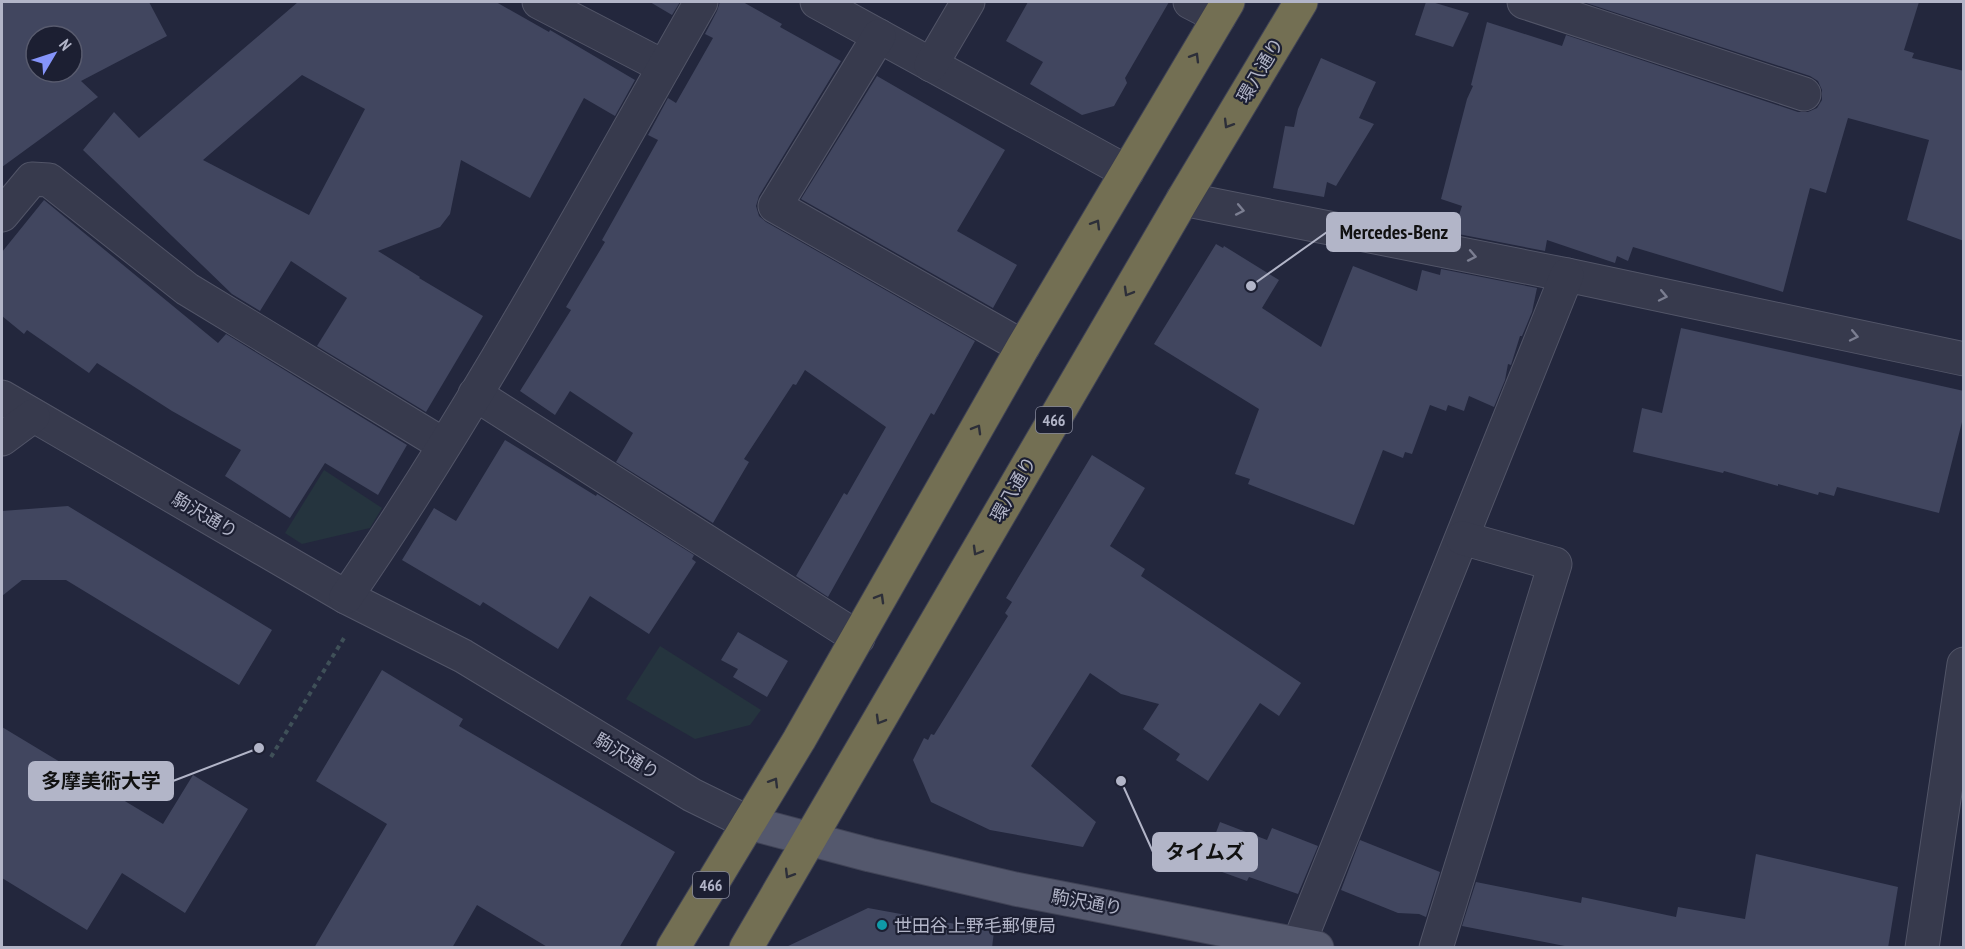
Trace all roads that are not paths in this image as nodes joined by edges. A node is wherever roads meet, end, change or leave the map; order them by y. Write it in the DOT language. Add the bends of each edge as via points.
graph roads {
  1 [pos="539,2"];
  2 [pos="701,2"];
  3 [pos="817,2"];
  4 [pos="968,2"];
  5 [pos="1190,2"];
  6 [pos="1301,2"];
  7 [pos="1524,2"];
  8 [pos="1223,9"];
  9 [pos="879,36"];
  10 [pos="931,65"];
  11 [pos="664,67"];
  12 [pos="1804,94"];
  13 [pos="1127,172"];
  14 [pos="1183,199"];
  15 [pos="2,214"];
  16 [pos="1567,275"];
  17 [pos="1023,347"];
  18 [pos="1964,359"];
  19 [pos="475,394"];
  20 [pos="2,398"];
  21 [pos="33,416"];
  22 [pos="2,440"];
  23 [pos="444,445"];
  24 [pos="1462,538"];
  25 [pos="346,597"];
  26 [pos="858,638"];
  27 [pos="1964,664"];
  28 [pos="749,823"];
  29 [pos="809,839"];
  30 [pos="1304,946"];
  31 [pos="673,948"];
  32 [pos="746,948"];
  33 [pos="1436,948"];
  34 [pos="1922,948"];
  1 -- 11 [label="street"];
  2 -- 11 [label="street"];
  3 -- 9 [label="street"];
  4 -- 10 [label="street"];
  5 -- 8 [label="street"];
  6 -- 14 [label="highway, 環八通り / 466, one-way"];
  7 -- 12 [label="street"];
  13 -- 8 [label="highway, 466, one-way"];
  9 -- 10 [label="street"];
  9 -- 17 [label="street" via="775,206"];
  10 -- 13 [label="street"];
  11 -- 19 [label="street"];
  17 -- 13 [label="highway, 466, one-way"];
  14 -- 16 [label="street, one-way"];
  14 -- 29 [label="highway, 環八通り / 466, one-way"];
  15 -- 23 [label="street" via="32,179 49,180 187,289"];
  16 -- 18 [label="street, one-way"];
  16 -- 24 [label="street"];
  26 -- 17 [label="highway, 466, one-way"];
  19 -- 23 [label="street"];
  19 -- 26 [label="street"];
  20 -- 21 [label="street, 駒沢通り"];
  21 -- 22 [label="street"];
  21 -- 25 [label="street, 駒沢通り"];
  23 -- 25 [label="street"];
  24 -- 30 [label="street"];
  24 -- 33 [label="street" via="1556,564"];
  25 -- 28 [label="street, 駒沢通り" via="463,656 692,795"];
  28 -- 26 [label="highway, 466, one-way"];
  27 -- 34 [label="street"];
  28 -- 29 [label="main road, 駒沢通り"];
  28 -- 31 [label="highway, 466"];
  29 -- 30 [label="main road, 駒沢通り" via="1016,889"];
  29 -- 32 [label="highway, 環八通り / 466, one-way"];
}
